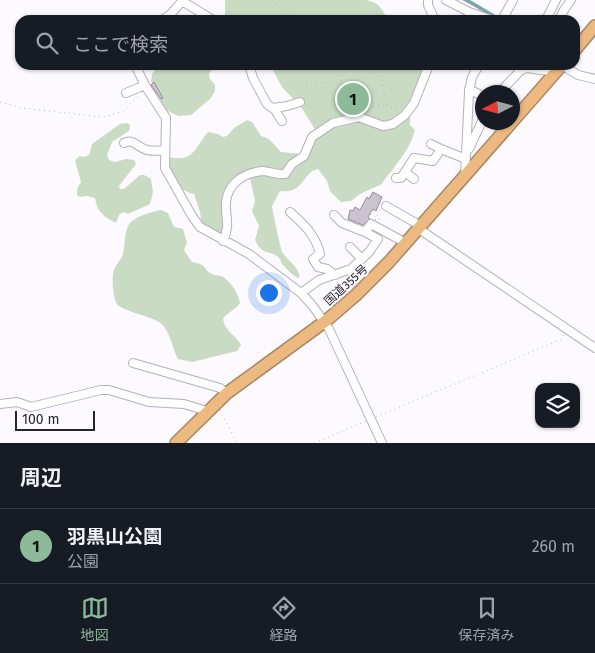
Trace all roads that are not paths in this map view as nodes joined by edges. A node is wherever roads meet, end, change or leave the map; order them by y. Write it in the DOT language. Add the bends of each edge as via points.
graph roads {
  1 [pos="182,0"];
  2 [pos="428,0"];
  3 [pos="446,0"];
  4 [pos="512,0"];
  5 [pos="556,0"];
  6 [pos="571,0"];
  7 [pos="472,13"];
  8 [pos="171,15"];
  9 [pos="205,15"];
  10 [pos="433,15"];
  11 [pos="478,15"];
  12 [pos="506,15"];
  13 [pos="548,15"];
  14 [pos="562,15"];
  15 [pos="595,26"];
  16 [pos="580,44"];
  17 [pos="138,70"];
  18 [pos="251,70"];
  19 [pos="427,70"];
  20 [pos="476,70"];
  21 [pos="521,70"];
  22 [pos="558,70"];
  23 [pos="567,70"];
  24 [pos="595,79"];
  25 [pos="507,85"];
  26 [pos="146,86"];
  27 [pos="469,89"];
  28 [pos="475,92"];
  29 [pos="126,93"];
  30 [pos="300,102"];
  31 [pos="273,108"];
  32 [pos="520,113"];
  33 [pos="282,121"];
  34 [pos="478,130"];
  35 [pos="505,130"];
  36 [pos="124,143"];
  37 [pos="431,144"];
  38 [pos="441,149"];
  39 [pos="164,150"];
  40 [pos="466,156"];
  41 [pos="405,172"];
  42 [pos="466,176"];
  43 [pos="396,178"];
  44 [pos="414,179"];
  45 [pos="386,206"];
  46 [pos="290,212"];
  47 [pos="334,214"];
  48 [pos="420,227"];
  49 [pos="365,232"];
  50 [pos="223,242"];
  51 [pos="406,243"];
  52 [pos="350,247"];
  53 [pos="360,254"];
  54 [pos="335,275"];
  55 [pos="300,293"];
  56 [pos="324,322"];
  57 [pos="595,348"];
  58 [pos="133,363"];
  59 [pos="227,393"];
  60 [pos="0,404"];
  61 [pos="212,407"];
  62 [pos="176,443"];
  63 [pos="382,443"];
  1 -- 8 [label="street"];
  1 -- 9 [label="street"];
  2 -- 10 [label="street"];
  3 -- 7 [label="street"];
  4 -- 12 [label="street"];
  5 -- 13 [label="street"];
  6 -- 14 [label="street"];
  7 -- 11 [label="street"];
  15 -- 16 [label="highway"];
  17 -- 26 [label="street"];
  18 -- 31 [label="street" via="267,104"];
  19 -- 50 [label="street" via="414,103 386,127 359,117 328,125 312,137 304,156 285,174 261,172 242,176 233,184 226,201 228,224"];
  20 -- 27 [label="street"];
  21 -- 25 [label="street"];
  22 -- 32 [label="highway, 国道355号"];
  23 -- 24 [label="street"];
  26 -- 29 [label="street"];
  26 -- 39 [label="street" via="166,118"];
  27 -- 28 [label="street"];
  27 -- 40 [label="street"];
  30 -- 31 [label="street"];
  31 -- 33 [label="street"];
  34 -- 40 [label="street"];
  35 -- 42 [label="highway, 国道355号"];
  36 -- 39 [label="street" via="132,141 145,150"];
  37 -- 38 [label="street"];
  38 -- 40 [label="street"];
  38 -- 41 [label="street" via="433,161 414,158"];
  39 -- 50 [label="street" via="165,168 192,216 200,228"];
  40 -- 42 [label="street"];
  41 -- 43 [label="street" via="401,178"];
  41 -- 44 [label="street"];
  42 -- 48 [label="highway, 国道355号"];
  45 -- 48 [label="street"];
  46 -- 54 [label="street" via="306,226 318,246 320,254 314,259 318,267"];
  47 -- 49 [label="street" via="342,224"];
  48 -- 51 [label="highway, 国道355号"];
  48 -- 57 [label="street"];
  49 -- 51 [label="street" via="374,221"];
  49 -- 53 [label="street" via="378,239"];
  50 -- 55 [label="street" via="249,254"];
  51 -- 56 [label="highway, 国道355号" via="380,272"];
  52 -- 53 [label="street"];
  53 -- 54 [label="street" via="351,269"];
  54 -- 55 [label="street" via="319,280"];
  55 -- 56 [label="street"];
  56 -- 59 [label="highway, 国道355号"];
  56 -- 63 [label="street"];
  58 -- 59 [label="street" via="220,388"];
  59 -- 61 [label="highway, 国道355号"];
  60 -- 61 [label="street" via="17,402 31,407 109,390 149,402"];
  61 -- 62 [label="highway, 国道355号"];
}
